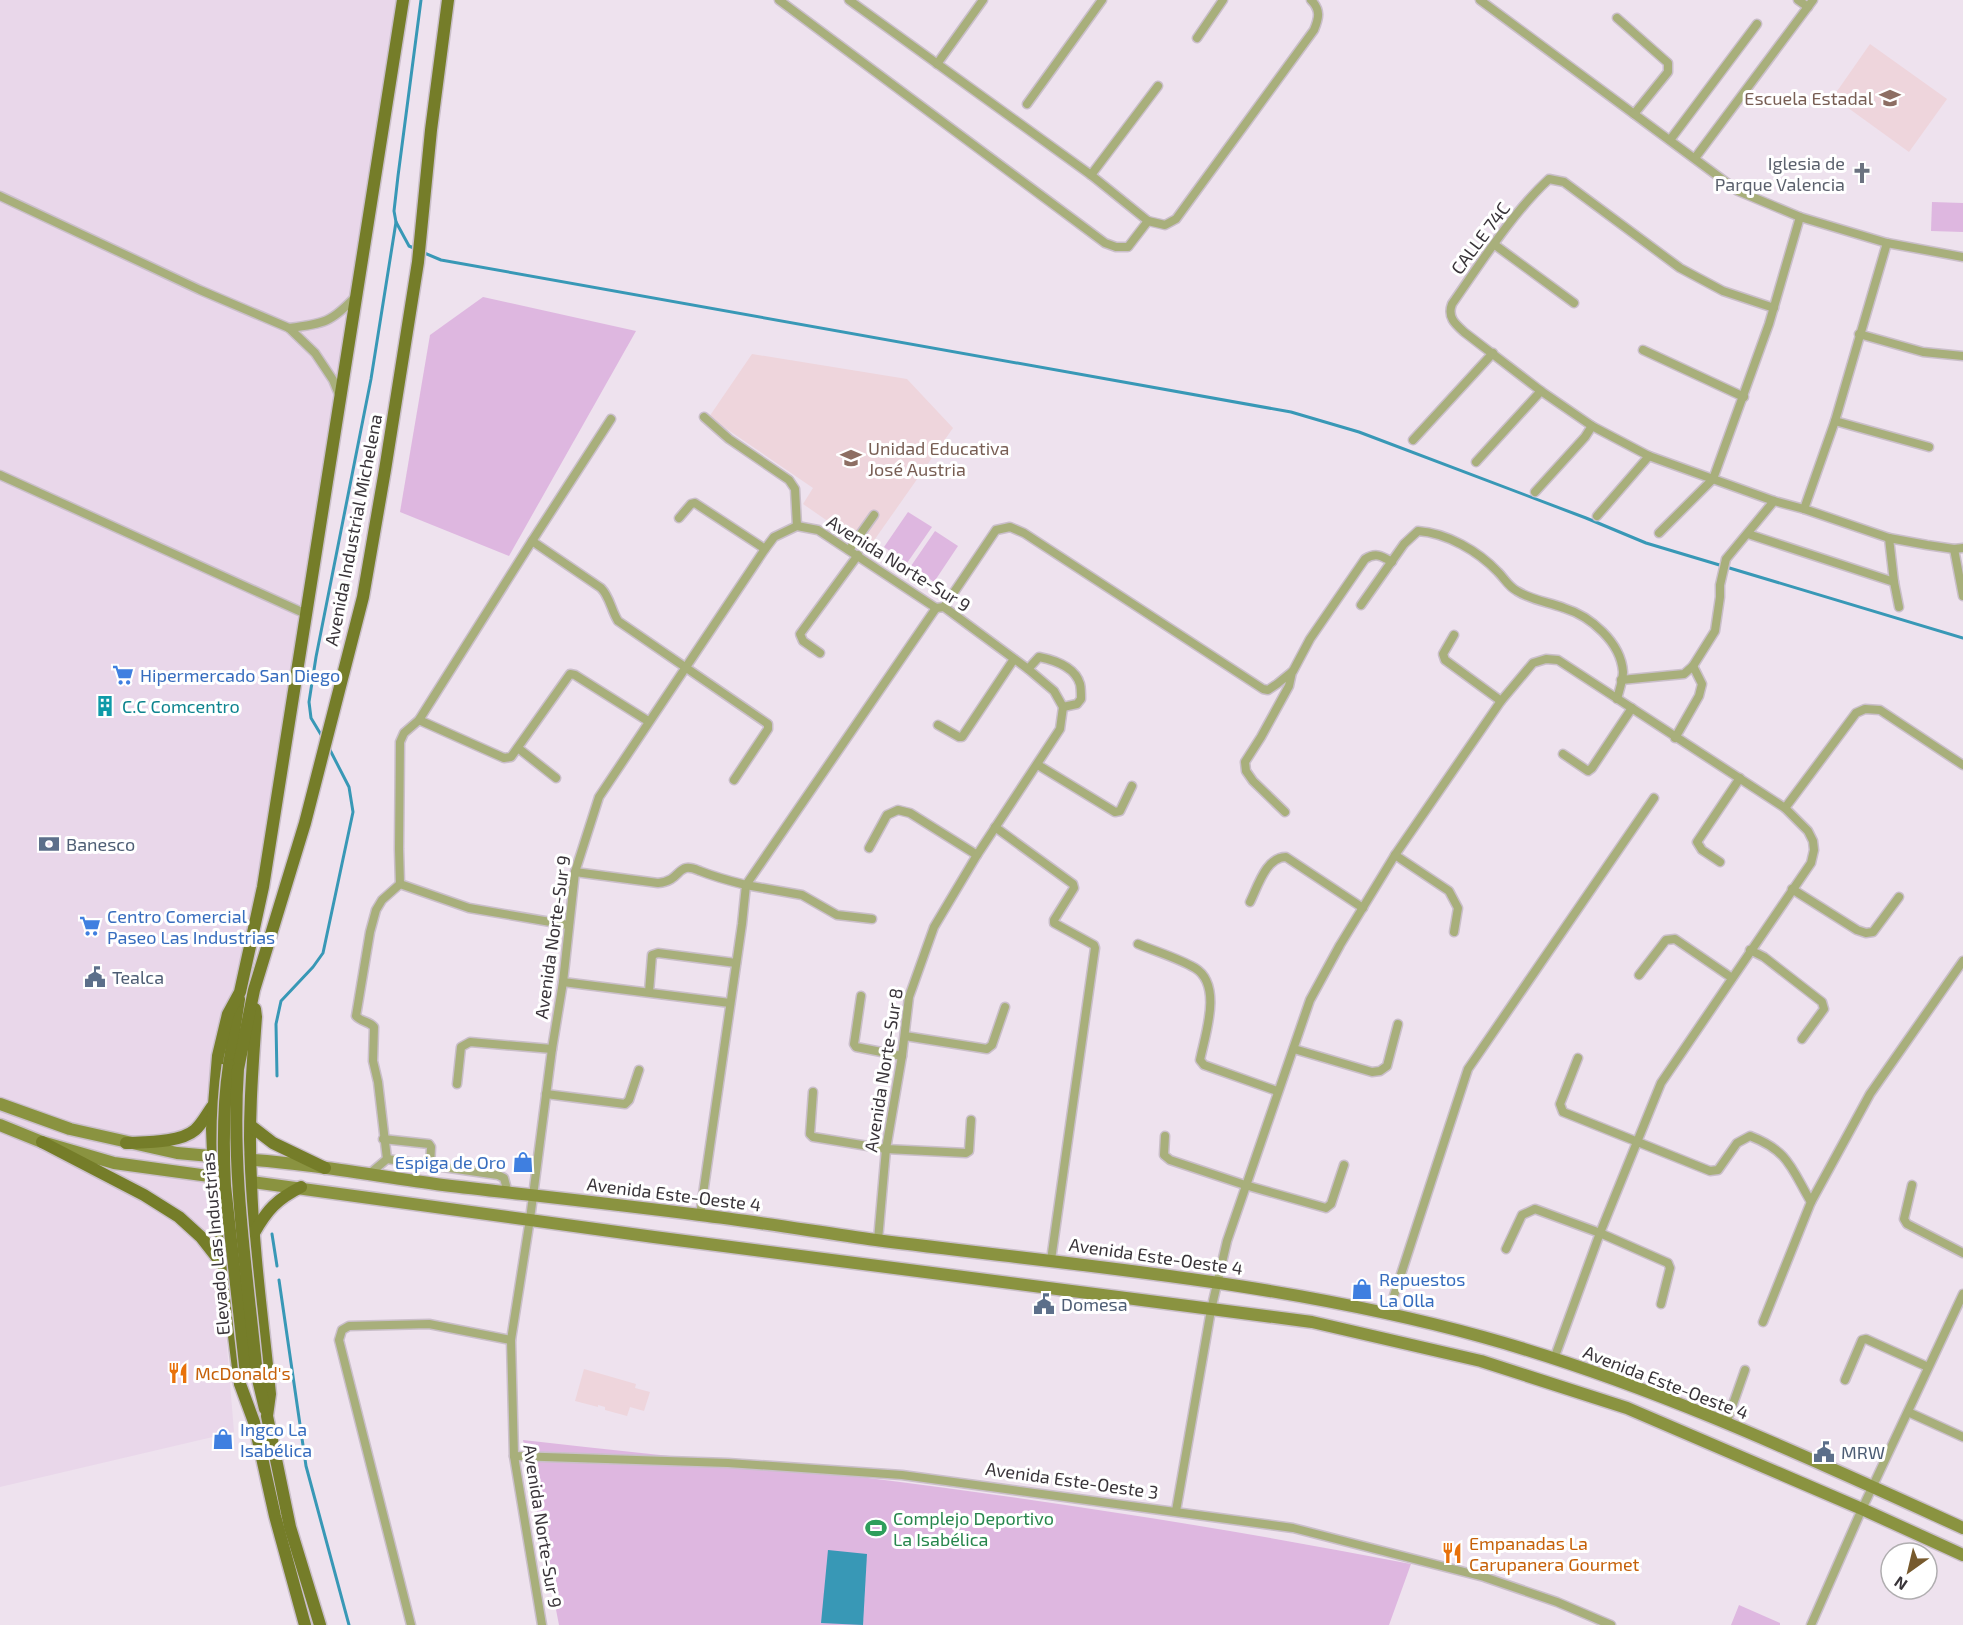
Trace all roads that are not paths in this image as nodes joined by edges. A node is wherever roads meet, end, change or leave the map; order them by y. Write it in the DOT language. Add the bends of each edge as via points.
graph roads {
  1 [pos="403,0"];
  2 [pos="448,0"];
  3 [pos="778,0"];
  4 [pos="849,0"];
  5 [pos="983,0"];
  6 [pos="1102,0"];
  7 [pos="1223,0"];
  8 [pos="1311,0"];
  9 [pos="1480,0"];
  10 [pos="1798,0"];
  11 [pos="1811,4"];
  12 [pos="1617,18"];
  13 [pos="1757,24"];
  14 [pos="1197,38"];
  15 [pos="937,64"];
  16 [pos="1158,86"];
  17 [pos="1027,104"];
  18 [pos="1634,114"];
  19 [pos="1670,140"];
  20 [pos="1695,158"];
  21 [pos="1091,175"];
  22 [pos="0,196"];
  23 [pos="1800,217"];
  24 [pos="1148,221"];
  25 [pos="1887,243"];
  26 [pos="1495,245"];
  27 [pos="1963,257"];
  28 [pos="356,296"];
  29 [pos="1574,303"];
  30 [pos="1774,308"];
  31 [pos="290,328"];
  32 [pos="1859,334"];
  33 [pos="1643,350"];
  34 [pos="1493,353"];
  35 [pos="1963,356"];
  36 [pos="1541,391"];
  37 [pos="1744,397"];
  38 [pos="341,399"];
  39 [pos="704,417"];
  40 [pos="611,419"];
  41 [pos="1835,420"];
  42 [pos="1592,426"];
  43 [pos="1413,440"];
  44 [pos="1929,447"];
  45 [pos="1649,456"];
  46 [pos="1476,462"];
  47 [pos="0,475"];
  48 [pos="1713,479"];
  49 [pos="1535,492"];
  50 [pos="1774,501"];
  51 [pos="1804,509"];
  52 [pos="874,515"];
  53 [pos="1597,516"];
  54 [pos="679,518"];
  55 [pos="797,526"];
  56 [pos="1659,533"];
  57 [pos="1748,534"];
  58 [pos="1889,538"];
  59 [pos="532,541"];
  60 [pos="1958,548"];
  61 [pos="765,549"];
  62 [pos="849,550"];
  63 [pos="858,555"];
  64 [pos="1392,562"];
  65 [pos="1893,582"];
  66 [pos="1963,596"];
  67 [pos="1360,605"];
  68 [pos="940,607"];
  69 [pos="1899,607"];
  70 [pos="306,614"];
  71 [pos="1454,635"];
  72 [pos="820,653"];
  73 [pos="1014,659"];
  74 [pos="685,665"];
  75 [pos="1693,666"];
  76 [pos="1028,669"];
  77 [pos="1293,671"];
  78 [pos="1621,681"];
  79 [pos="1617,699"];
  80 [pos="1501,701"];
  81 [pos="1063,707"];
  82 [pos="1632,708"];
  83 [pos="419,720"];
  84 [pos="648,721"];
  85 [pos="938,725"];
  86 [pos="1675,738"];
  87 [pos="518,748"];
  88 [pos="1563,754"];
  89 [pos="1038,765"];
  90 [pos="1963,765"];
  91 [pos="556,778"];
  92 [pos="1740,778"];
  93 [pos="734,780"];
  94 [pos="1132,786"];
  95 [pos="1654,798"];
  96 [pos="1785,808"];
  97 [pos="1285,812"];
  98 [pos="995,828"];
  99 [pos="869,848"];
  100 [pos="977,855"];
  101 [pos="1395,855"];
  102 [pos="1720,862"];
  103 [pos="575,872"];
  104 [pos="400,884"];
  105 [pos="746,885"];
  106 [pos="1792,890"];
  107 [pos="1899,897"];
  108 [pos="1250,902"];
  109 [pos="1363,908"];
  110 [pos="872,919"];
  111 [pos="568,925"];
  112 [pos="1454,932"];
  113 [pos="1138,944"];
  114 [pos="1750,950"];
  115 [pos="1963,961"];
  116 [pos="736,963"];
  117 [pos="1639,975"];
  118 [pos="1732,978"];
  119 [pos="563,982"];
  120 [pos="240,992"];
  121 [pos="649,992"];
  122 [pos="861,996"];
  123 [pos="252,999"];
  124 [pos="730,1003"];
  125 [pos="1005,1007"];
  126 [pos="1398,1024"];
  127 [pos="905,1036"];
  128 [pos="1802,1039"];
  129 [pos="552,1049"];
  130 [pos="1294,1049"];
  131 [pos="902,1056"];
  132 [pos="1578,1058"];
  133 [pos="234,1067"];
  134 [pos="639,1070"];
  135 [pos="457,1084"];
  136 [pos="1277,1091"];
  137 [pos="813,1092"];
  138 [pos="546,1094"];
  139 [pos="0,1104"];
  140 [pos="213,1106"];
  141 [pos="0,1110"];
  142 [pos="25,1112"];
  143 [pos="971,1120"];
  144 [pos="0,1125"];
  145 [pos="251,1126"];
  146 [pos="1165,1136"];
  147 [pos="383,1139"];
  148 [pos="1637,1142"];
  149 [pos="42,1143"];
  150 [pos="126,1143"];
  151 [pos="886,1149"];
  152 [pos="213,1157"];
  153 [pos="250,1159"];
  154 [pos="387,1159"];
  155 [pos="1344,1165"];
  156 [pos="430,1166"];
  157 [pos="325,1168"];
  158 [pos="368,1175"];
  159 [pos="214,1176"];
  160 [pos="250,1181"];
  161 [pos="1245,1185"];
  162 [pos="1912,1185"];
  163 [pos="301,1187"];
  164 [pos="508,1193"];
  165 [pos="532,1196"];
  166 [pos="1811,1203"];
  167 [pos="700,1215"];
  168 [pos="530,1219"];
  169 [pos="1600,1233"];
  170 [pos="254,1234"];
  171 [pos="878,1240"];
  172 [pos="1506,1249"];
  173 [pos="1963,1253"];
  174 [pos="1051,1260"];
  175 [pos="226,1270"];
  176 [pos="1217,1281"];
  177 [pos="1963,1294"];
  178 [pos="1661,1304"];
  179 [pos="1960,1305"];
  180 [pos="1211,1310"];
  181 [pos="1388,1314"];
  182 [pos="1764,1322"];
  183 [pos="511,1340"];
  184 [pos="1554,1359"];
  185 [pos="1929,1367"];
  186 [pos="1744,1370"];
  187 [pos="252,1379"];
  188 [pos="1845,1380"];
  189 [pos="1908,1412"];
  190 [pos="267,1416"];
  191 [pos="254,1422"];
  192 [pos="1726,1424"];
  193 [pos="1963,1437"];
  194 [pos="514,1456"];
  195 [pos="1873,1487"];
  196 [pos="1862,1509"];
  197 [pos="1176,1511"];
  198 [pos="1963,1528"];
  199 [pos="1963,1555"];
  200 [pos="306,1625"];
  201 [pos="320,1625"];
  202 [pos="411,1625"];
  203 [pos="542,1625"];
  204 [pos="1611,1625"];
  205 [pos="1811,1625"];
  1 -- 28 [label="main road, Avenida Industrial Michelena"];
  2 -- 123 [label="main road, Avenida Industrial Michelena" via="418,262 363,597 303,830"];
  3 -- 24 [label="street" via="1105,243 1128,247"];
  4 -- 15 [label="street"];
  5 -- 15 [label="street"];
  6 -- 17 [label="street"];
  7 -- 14 [label="street"];
  8 -- 24 [label="street" via="1319,17 1314,30 1176,219 1165,225"];
  9 -- 18 [label="street"];
  10 -- 11 [label="street"];
  11 -- 20 [label="street"];
  12 -- 18 [label="street" via="1669,68"];
  13 -- 19 [label="street"];
  15 -- 21 [label="street"];
  16 -- 21 [label="street"];
  18 -- 19 [label="street"];
  19 -- 20 [label="street"];
  20 -- 23 [label="street" via="1738,191"];
  21 -- 24 [label="street"];
  22 -- 31 [label="street"];
  23 -- 25 [label="street"];
  23 -- 30 [label="street"];
  25 -- 27 [label="street"];
  25 -- 32 [label="street"];
  26 -- 29 [label="street"];
  26 -- 30 [label="street, CALLE 74C" via="1549,179 1564,182 1680,268 1723,291"];
  26 -- 34 [label="street, CALLE 74C" via="1449,311 1453,322"];
  28 -- 31 [label="street" via="339,315 316,325"];
  28 -- 38 [label="main road, Avenida Industrial Michelena"];
  30 -- 37 [label="street"];
  31 -- 38 [label="street" via="315,353"];
  32 -- 35 [label="street" via="1923,352"];
  32 -- 41 [label="street"];
  33 -- 37 [label="street"];
  34 -- 36 [label="street"];
  34 -- 43 [label="street"];
  36 -- 42 [label="street"];
  36 -- 46 [label="street"];
  37 -- 48 [label="street"];
  38 -- 70 [label="main road, Avenida Industrial Michelena"];
  39 -- 55 [label="street" via="789,480 795,489"];
  40 -- 59 [label="street"];
  41 -- 44 [label="street"];
  41 -- 51 [label="street"];
  42 -- 45 [label="street"];
  42 -- 49 [label="street"];
  45 -- 48 [label="street"];
  45 -- 53 [label="street"];
  47 -- 70 [label="street"];
  48 -- 50 [label="street"];
  48 -- 56 [label="street"];
  50 -- 51 [label="street"];
  50 -- 57 [label="street"];
  51 -- 58 [label="street"];
  52 -- 62 [label="street"];
  54 -- 61 [label="street" via="695,503"];
  55 -- 61 [label="street, Avenida Norte-Sur 9" via="774,537"];
  55 -- 62 [label="street, Avenida Norte-Sur 9" via="818,530"];
  57 -- 65 [label="street"];
  57 -- 75 [label="street" via="1726,559 1715,631"];
  58 -- 60 [label="street"];
  58 -- 65 [label="street"];
  59 -- 74 [label="street" via="601,588 618,621"];
  59 -- 83 [label="street"];
  60 -- 66 [label="street"];
  61 -- 74 [label="street, Avenida Norte-Sur 9"];
  62 -- 63 [label="street, Avenida Norte-Sur 9"];
  63 -- 68 [label="street, Avenida Norte-Sur 9"];
  63 -- 72 [label="street" via="800,634 803,641"];
  64 -- 67 [label="street"];
  64 -- 77 [label="street" via="1376,555 1361,564"];
  64 -- 78 [label="street" via="1419,531 1432,532 1464,546 1518,592 1566,608 1597,626 1610,639 1617,655 1623,672"];
  65 -- 69 [label="street"];
  68 -- 73 [label="street, Avenida Norte-Sur 9"];
  68 -- 77 [label="street" via="996,530 1010,527 1263,689 1268,690"];
  68 -- 105 [label="street"];
  70 -- 120 [label="main road, Avenida Industrial Michelena" via="263,887"];
  71 -- 80 [label="street" via="1443,654 1445,660"];
  73 -- 76 [label="street, Avenida Norte-Sur 9"];
  73 -- 85 [label="street" via="962,737"];
  74 -- 84 [label="street, Avenida Norte-Sur 9"];
  74 -- 93 [label="street" via="768,724"];
  75 -- 78 [label="street" via="1684,674"];
  75 -- 86 [label="street" via="1702,684 1699,696"];
  76 -- 81 [label="street, Avenida Norte-Sur 9" via="1053,691"];
  76 -- 81 [label="street" via="1039,657 1055,660 1071,670 1080,682 1081,699"];
  77 -- 97 [label="street" via="1289,686 1245,762 1253,781"];
  78 -- 79 [label="street"];
  79 -- 80 [label="street" via="1558,660 1545,659 1533,663"];
  79 -- 82 [label="street"];
  80 -- 101 [label="street"];
  81 -- 89 [label="street, Avenida Norte-Sur 8" via="1060,729"];
  82 -- 86 [label="street"];
  82 -- 88 [label="street" via="1588,771"];
  83 -- 87 [label="street" via="504,758 511,757"];
  83 -- 104 [label="street" via="400,742"];
  84 -- 87 [label="street" via="570,674"];
  84 -- 103 [label="street, Avenida Norte-Sur 9" via="599,797"];
  86 -- 92 [label="street"];
  87 -- 91 [label="street"];
  89 -- 94 [label="street" via="1115,812 1120,811"];
  89 -- 98 [label="street, Avenida Norte-Sur 8"];
  90 -- 96 [label="street" via="1880,710 1865,709 1856,713"];
  92 -- 96 [label="street"];
  92 -- 102 [label="street" via="1697,842"];
  95 -- 181 [label="street" via="1467,1069"];
  96 -- 106 [label="street" via="1808,831 1814,850 1811,862"];
  98 -- 100 [label="street, Avenida Norte-Sur 8"];
  98 -- 174 [label="street" via="1073,884 1054,923 1095,948"];
  99 -- 100 [label="street" via="887,815 898,810 910,813"];
  100 -- 127 [label="street, Avenida Norte-Sur 8" via="934,927 909,997"];
  101 -- 109 [label="street"];
  101 -- 112 [label="street" via="1449,891 1458,908"];
  103 -- 105 [label="street" via="658,883 668,882 689,867"];
  103 -- 111 [label="street, Avenida Norte-Sur 9"];
  104 -- 111 [label="street" via="469,908"];
  104 -- 147 [label="street" via="376,910 356,1016 374,1027 373,1061"];
  105 -- 110 [label="street" via="802,895 837,915"];
  105 -- 116 [label="street"];
  106 -- 107 [label="street" via="1866,933 1873,932"];
  106 -- 114 [label="street"];
  108 -- 109 [label="street" via="1271,862 1286,857"];
  109 -- 130 [label="street" via="1310,1000"];
  111 -- 119 [label="street, Avenida Norte-Sur 9"];
  113 -- 136 [label="street" via="1197,969 1209,985 1211,1003 1200,1060 1204,1065"];
  114 -- 118 [label="street"];
  114 -- 128 [label="street" via="1822,1002 1824,1009"];
  115 -- 166 [label="street" via="1870,1094"];
  116 -- 121 [label="street" via="658,953 652,955"];
  116 -- 124 [label="street"];
  117 -- 118 [label="street" via="1666,940 1676,939"];
  118 -- 148 [label="street" via="1661,1083"];
  119 -- 121 [label="street"];
  119 -- 129 [label="street, Avenida Norte-Sur 9"];
  120 -- 133 [label="main road, Elevado Las Industrias"];
  120 -- 140 [label="main road, Avenida Industrial Michelena" via="228,1014 218,1056"];
  121 -- 124 [label="street"];
  122 -- 131 [label="street" via="856,1047"];
  123 -- 133 [label="main road, Elevado Las Industrias"];
  123 -- 145 [label="main road, Avenida Industrial Michelena" via="256,1017"];
  124 -- 167 [label="street"];
  125 -- 127 [label="street" via="992,1045 987,1049"];
  126 -- 130 [label="street" via="1386,1066 1380,1071"];
  127 -- 131 [label="street, Avenida Norte-Sur 8"];
  129 -- 135 [label="street" via="470,1042 461,1047"];
  129 -- 138 [label="street, Avenida Norte-Sur 9"];
  130 -- 136 [label="street"];
  131 -- 151 [label="street, Avenida Norte-Sur 8"];
  132 -- 148 [label="street" via="1560,1108"];
  133 -- 187 [label="main road, Elevado Las Industrias, bridge" via="224,1109 224,1166 230,1245"];
  134 -- 138 [label="street" via="625,1104"];
  136 -- 161 [label="street"];
  137 -- 151 [label="street" via="813,1137"];
  138 -- 165 [label="street, Avenida Norte-Sur 9"];
  139 -- 142 [label="main road"];
  140 -- 150 [label="main road" via="195,1130 183,1136"];
  140 -- 152 [label="main road, Avenida Industrial Michelena"];
  141 -- 142 [label="main road"];
  142 -- 150 [label="main road, Avenida Este-Oeste 4" via="70,1129"];
  143 -- 151 [label="street" via="966,1153"];
  144 -- 149 [label="main road"];
  145 -- 153 [label="main road, Avenida Industrial Michelena"];
  145 -- 157 [label="main road" via="273,1143"];
  146 -- 161 [label="street" via="1164,1155 1170,1160"];
  147 -- 154 [label="street"];
  147 -- 156 [label="street" via="429,1144"];
  148 -- 166 [label="street" via="1710,1171 1718,1170 1737,1143 1750,1136 1784,1156"];
  148 -- 169 [label="street"];
  149 -- 159 [label="main road" via="114,1163"];
  149 -- 175 [label="main road" via="179,1217 201,1237"];
  150 -- 152 [label="main road, Avenida Este-Oeste 4"];
  151 -- 171 [label="street, Avenida Norte-Sur 8"];
  152 -- 153 [label="main road, Avenida Este-Oeste 4"];
  152 -- 159 [label="main road, Avenida Industrial Michelena"];
  153 -- 157 [label="main road, Avenida Este-Oeste 4"];
  153 -- 160 [label="main road, Avenida Industrial Michelena"];
  154 -- 156 [label="street"];
  154 -- 158 [label="street"];
  155 -- 161 [label="street" via="1331,1204 1326,1208"];
  156 -- 164 [label="street" via="498,1175 504,1178"];
  157 -- 158 [label="main road, Avenida Este-Oeste 4"];
  158 -- 164 [label="main road, Avenida Este-Oeste 4"];
  159 -- 160 [label="main road"];
  159 -- 175 [label="main road, Avenida Industrial Michelena"];
  160 -- 163 [label="main road"];
  160 -- 170 [label="main road, Avenida Industrial Michelena"];
  161 -- 176 [label="street"];
  162 -- 173 [label="street" via="1904,1219 1907,1224"];
  163 -- 168 [label="main road"];
  163 -- 170 [label="main road" via="276,1203"];
  164 -- 165 [label="main road, Avenida Este-Oeste 4"];
  165 -- 167 [label="main road, Avenida Este-Oeste 4"];
  165 -- 168 [label="street, Avenida Norte-Sur 9"];
  166 -- 182 [label="street"];
  167 -- 171 [label="main road, Avenida Este-Oeste 4"];
  168 -- 180 [label="main road"];
  168 -- 183 [label="street, Avenida Norte-Sur 9"];
  169 -- 172 [label="street" via="1535,1209 1522,1215"];
  169 -- 178 [label="street" via="1668,1263"];
  169 -- 184 [label="street"];
  170 -- 190 [label="main road, Avenida Industrial Michelena" via="270,1394"];
  171 -- 174 [label="main road, Avenida Este-Oeste 4"];
  174 -- 176 [label="main road, Avenida Este-Oeste 4"];
  175 -- 191 [label="main road, Avenida Industrial Michelena" via="240,1384"];
  176 -- 180 [label="street"];
  176 -- 181 [label="main road, Avenida Este-Oeste 4"];
  177 -- 179 [label="street"];
  179 -- 185 [label="street"];
  180 -- 196 [label="main road" via="1312,1322 1530,1376 1627,1408"];
  180 -- 197 [label="street"];
  181 -- 184 [label="main road, Avenida Este-Oeste 4" via="1477,1335"];
  183 -- 194 [label="street, Avenida Norte-Sur 9"];
  183 -- 202 [label="street" via="429,1324 349,1326 342,1330 339,1340"];
  184 -- 192 [label="main road, Avenida Este-Oeste 4" via="1636,1386"];
  185 -- 188 [label="street" via="1866,1339"];
  185 -- 189 [label="street"];
  186 -- 192 [label="street"];
  187 -- 190 [label="main road, Elevado Las Industrias"];
  187 -- 191 [label="main road, Elevado Las Industrias"];
  189 -- 193 [label="street"];
  189 -- 195 [label="street"];
  190 -- 201 [label="main road, Avenida Industrial Michelena" via="290,1527"];
  191 -- 200 [label="main road, Avenida Industrial Michelena"];
  192 -- 195 [label="main road, Avenida Este-Oeste 4"];
  194 -- 197 [label="street, Avenida Este-Oeste 3" via="728,1462 902,1475"];
  194 -- 203 [label="street, Avenida Norte-Sur 9"];
  195 -- 196 [label="street"];
  195 -- 198 [label="main road, Avenida Este-Oeste 4"];
  196 -- 199 [label="main road"];
  196 -- 205 [label="street"];
  197 -- 204 [label="street, Avenida Este-Oeste 3" via="1293,1528 1389,1552 1484,1577"];
}
